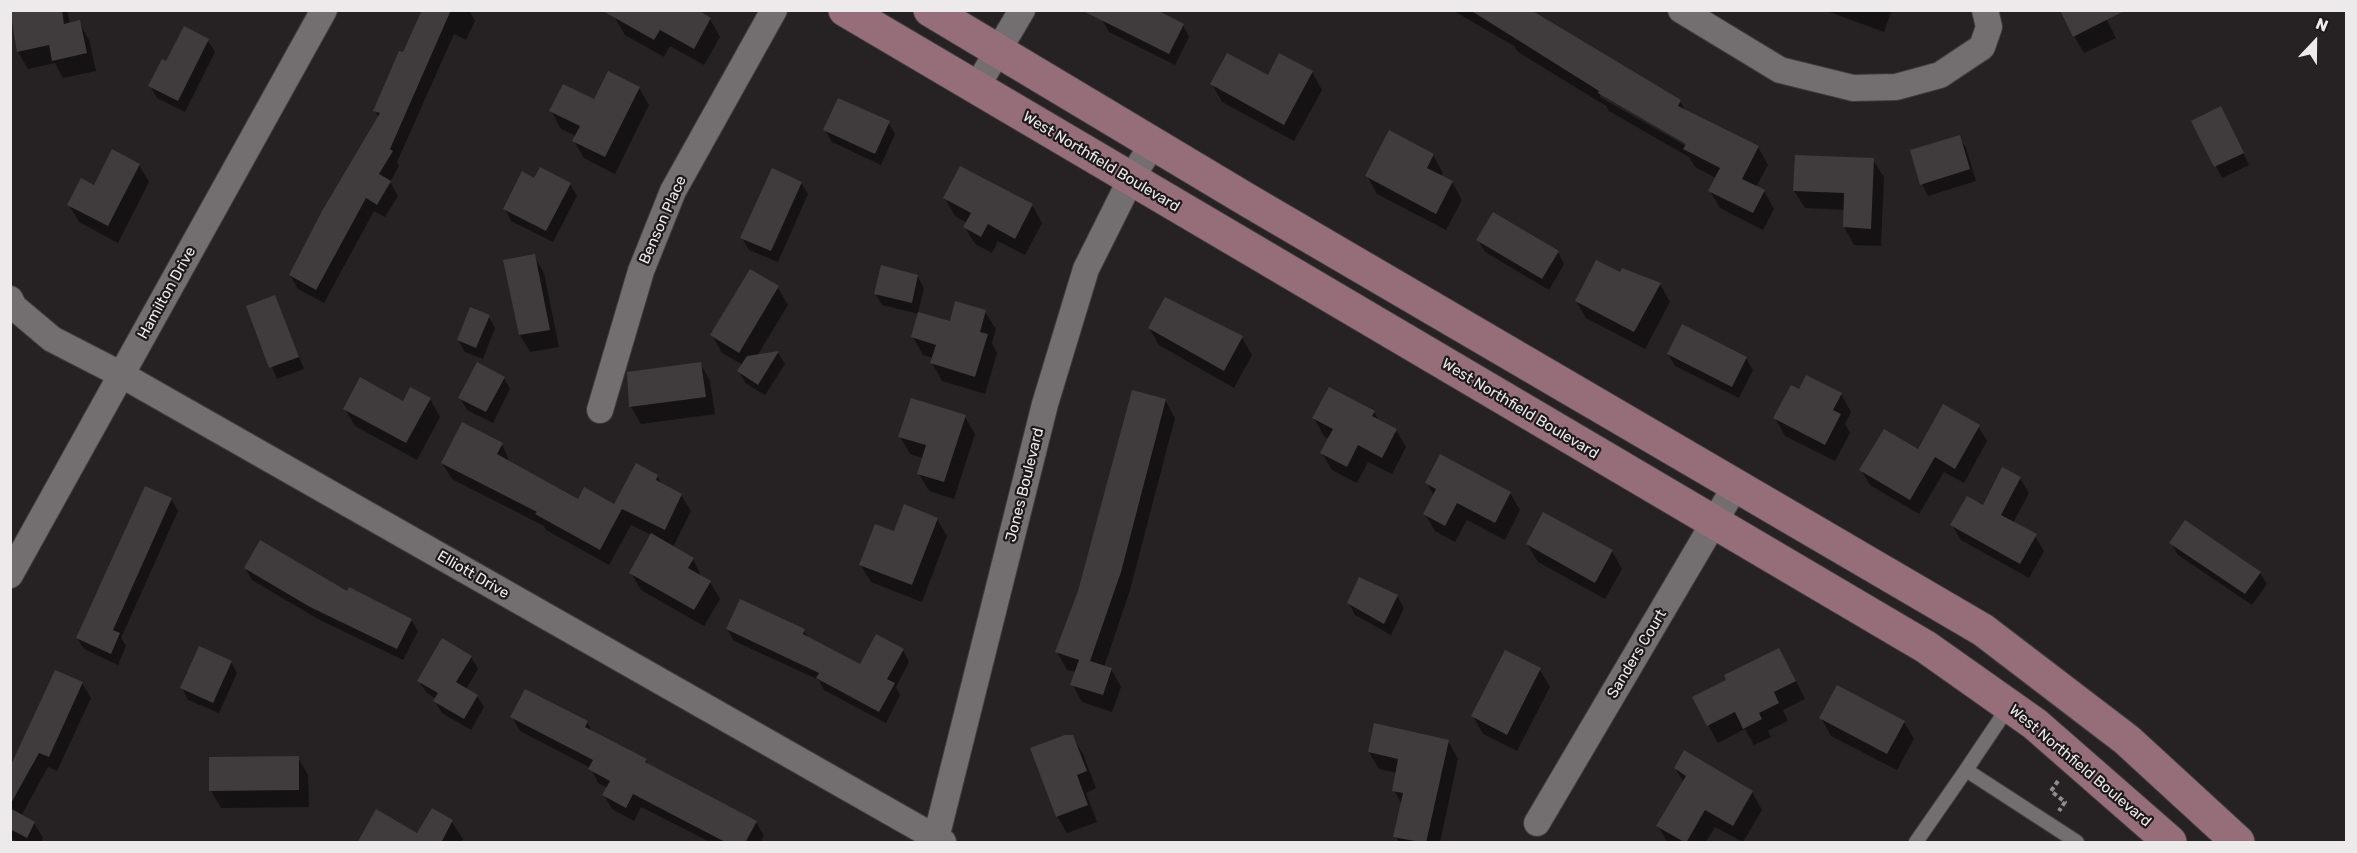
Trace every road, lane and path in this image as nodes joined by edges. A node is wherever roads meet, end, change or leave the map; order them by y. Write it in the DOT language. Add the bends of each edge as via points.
graph roads {
  1 [pos="324,10"];
  2 [pos="774,10"];
  3 [pos="845,10"];
  4 [pos="930,10"];
  5 [pos="1022,10"];
  6 [pos="1985,10"];
  7 [pos="1681,11"];
  8 [pos="999,52"];
  9 [pos="976,88"];
  10 [pos="1153,143"];
  11 [pos="1131,179"];
  12 [pos="10,299"];
  13 [pos="122,375"];
  14 [pos="600,410"];
  15 [pos="1736,486"];
  16 [pos="1714,524"];
  17 [pos="10,575"];
  18 [pos="2009,706"];
  19 [pos="1966,770"];
  20 [pos="2064,774"];
  21 [pos="2059,811"];
  22 [pos="1537,823"];
  23 [pos="938,841"];
  24 [pos="1916,843"];
  25 [pos="2077,843"];
  26 [pos="2170,843"];
  27 [pos="2238,843"];
  1 -- 13 [label="street, Hamilton Drive"];
  2 -- 14 [label="street, Benson Place" via="673,191 640,271"];
  3 -- 9 [label="main road, West Northfield Boulevard"];
  4 -- 8 [label="main road"];
  5 -- 8 [label="street"];
  6 -- 7 [label="street" via="1989,27 1982,47 1940,75 1896,87 1854,88 1780,70"];
  8 -- 9 [label="street"];
  8 -- 10 [label="main road"];
  9 -- 11 [label="main road, West Northfield Boulevard"];
  10 -- 11 [label="street, Jones Boulevard"];
  10 -- 15 [label="main road"];
  11 -- 16 [label="main road, West Northfield Boulevard"];
  11 -- 23 [label="street, Jones Boulevard" via="1086,269 1045,404"];
  12 -- 13 [label="street, Elliott Drive" via="52,339"];
  13 -- 17 [label="street, Hamilton Drive"];
  13 -- 23 [label="street, Elliott Drive"];
  15 -- 16 [label="street, Sanders Court"];
  15 -- 27 [label="main road" via="1983,630 2127,740"];
  16 -- 18 [label="main road, West Northfield Boulevard" via="1926,647"];
  16 -- 22 [label="street, Sanders Court"];
  18 -- 19 [label="lane"];
  18 -- 26 [label="main road, West Northfield Boulevard" via="2035,724"];
  19 -- 24 [label="lane"];
  19 -- 25 [label="lane"];
  20 -- 21 [label="path" via="2051,791 2065,802"];
}
